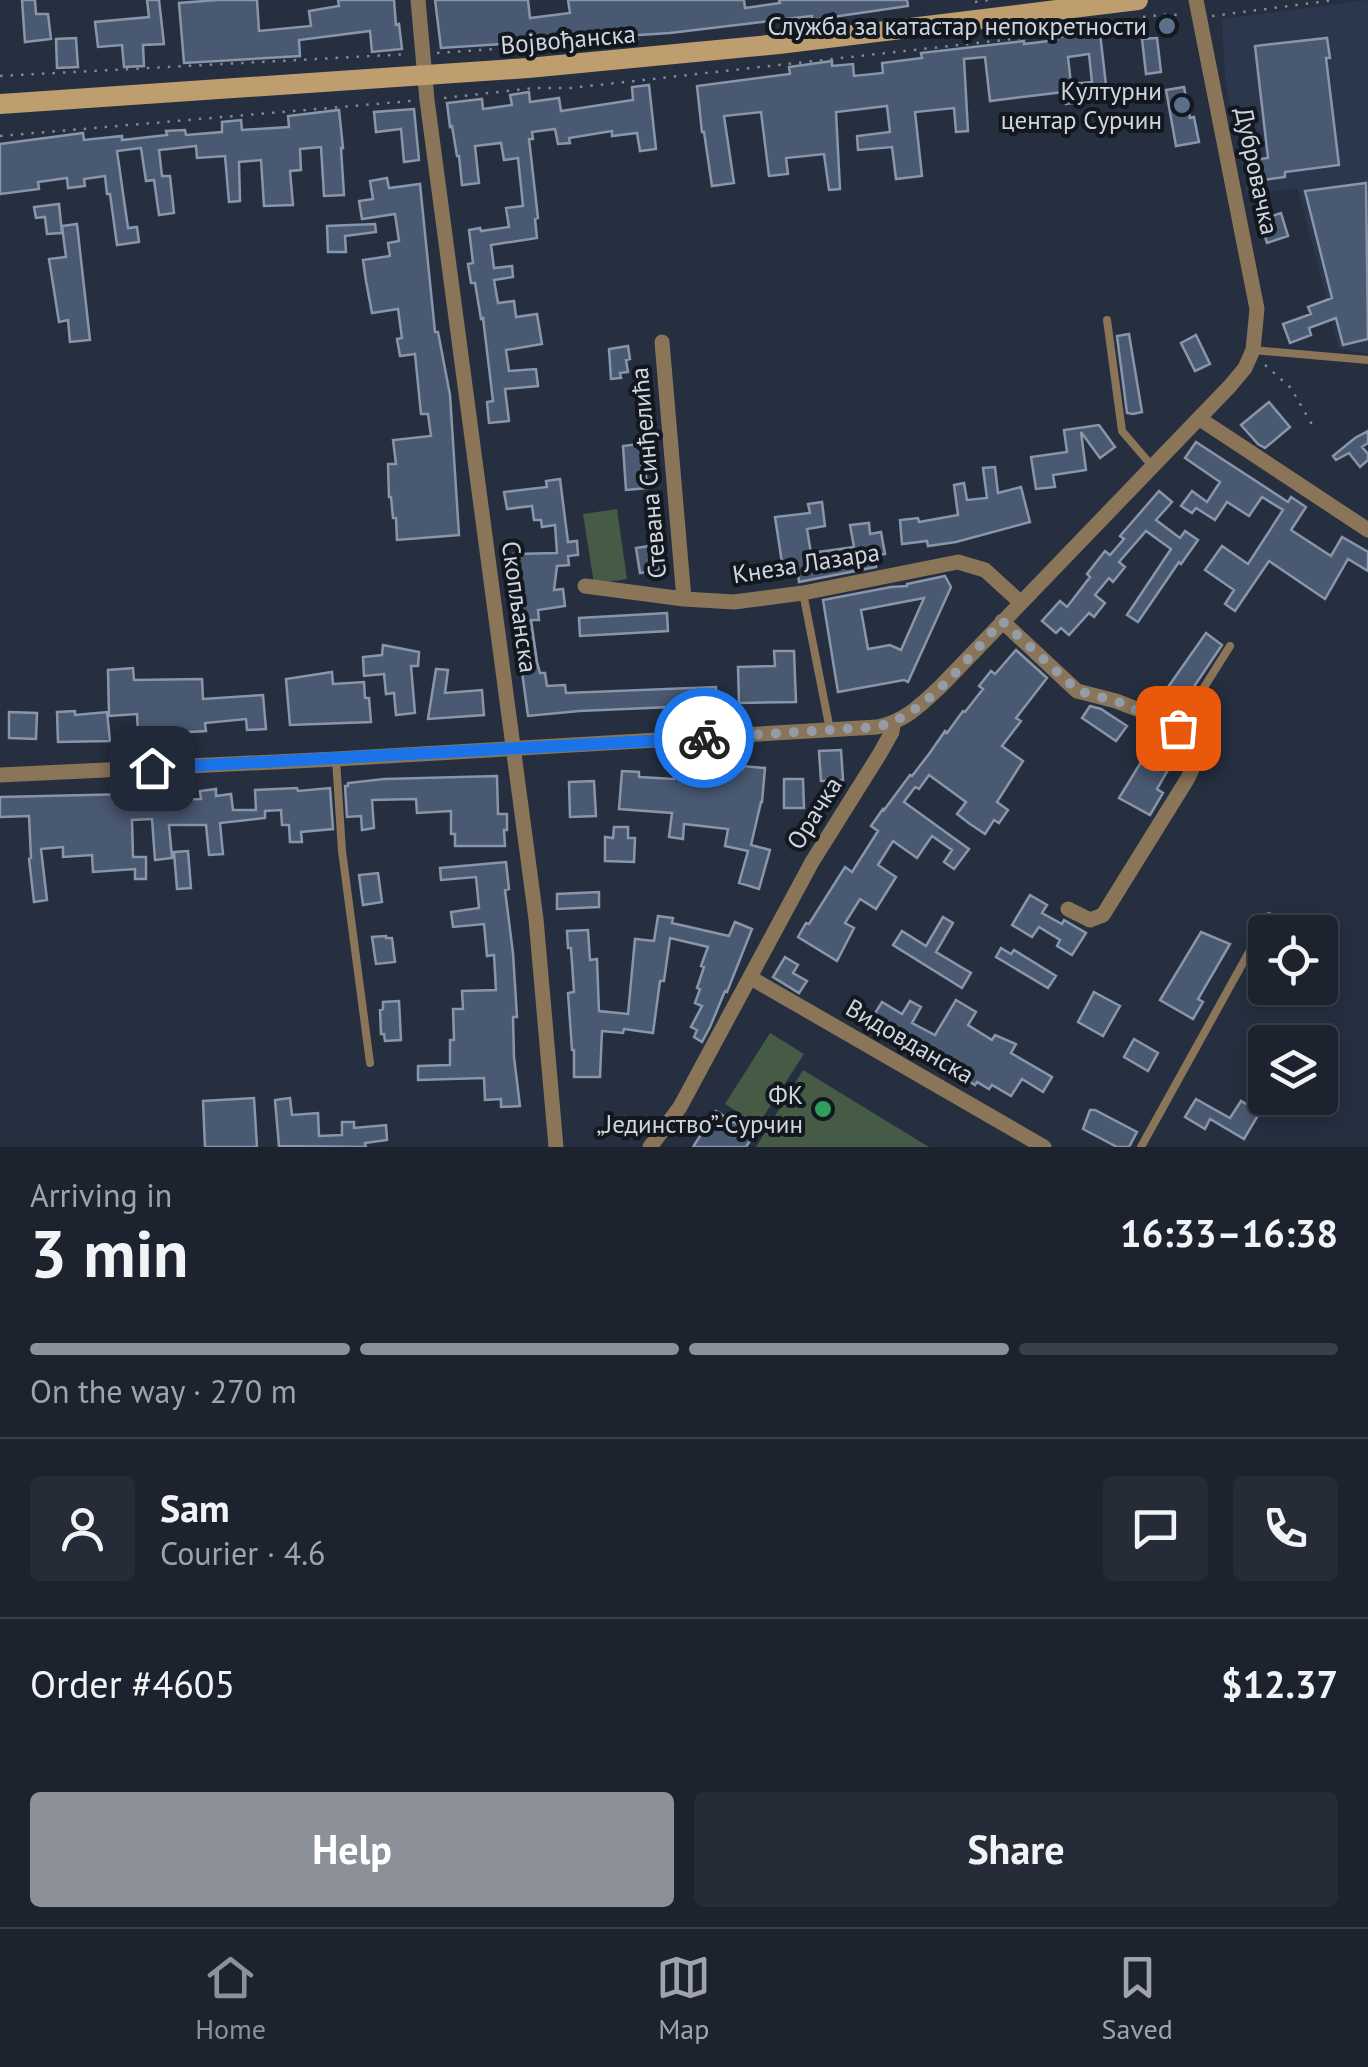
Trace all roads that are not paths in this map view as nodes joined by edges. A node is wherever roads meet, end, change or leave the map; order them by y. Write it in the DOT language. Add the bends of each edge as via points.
graph roads {
  1 [pos="418,0"];
  2 [pos="1138,0"];
  3 [pos="1196,0"];
  4 [pos="424,64"];
  5 [pos="0,104"];
  6 [pos="1107,320"];
  7 [pos="662,342"];
  8 [pos="1252,352"];
  9 [pos="1368,360"];
  10 [pos="1200,418"];
  11 [pos="1152,466"];
  12 [pos="1368,530"];
  13 [pos="585,586"];
  14 [pos="802,593"];
  15 [pos="684,599"];
  16 [pos="1020,602"];
  17 [pos="1002,621"];
  18 [pos="1230,646"];
  19 [pos="893,724"];
  20 [pos="1178,728"];
  21 [pos="830,730"];
  22 [pos="514,749"];
  23 [pos="336,759"];
  24 [pos="0,775"];
  25 [pos="1068,909"];
  26 [pos="1248,954"];
  27 [pos="750,978"];
  28 [pos="370,1063"];
  29 [pos="556,1147"];
  30 [pos="650,1147"];
  31 [pos="1044,1147"];
  32 [pos="1140,1147"];
  1 -- 4 [label="street, Скопљанска"];
  2 -- 4 [label="main road, Војвођанска" via="528,68"];
  3 -- 8 [label="street, Дубровачка" via="1257,309"];
  4 -- 5 [label="main road, Војвођанска"];
  4 -- 22 [label="street, Скопљанска"];
  6 -- 11 [label="lane" via="1122,431"];
  7 -- 15 [label="street, Стевана Синђелића"];
  8 -- 9 [label="lane"];
  8 -- 10 [label="street"];
  10 -- 11 [label="street, Орачка"];
  10 -- 12 [label="street"];
  11 -- 16 [label="street, Орачка"];
  13 -- 15 [label="street, Кнеза Лазара"];
  14 -- 15 [label="street, Кнеза Лазара" via="734,602"];
  14 -- 16 [label="street, Кнеза Лазара" via="958,562 985,570"];
  14 -- 21 [label="lane"];
  16 -- 17 [label="street, Орачка"];
  17 -- 19 [label="street, Орачка" via="941,686"];
  17 -- 20 [label="street" via="1078,691"];
  18 -- 20 [label="lane"];
  19 -- 21 [label="street"];
  19 -- 27 [label="street, Орачка"];
  20 -- 25 [label="street" via="1197,742 1188,778 1102,915 1090,920"];
  21 -- 22 [label="street"];
  22 -- 23 [label="street"];
  22 -- 29 [label="street, Скопљанска"];
  23 -- 24 [label="street"];
  23 -- 28 [label="lane"];
  26 -- 32 [label="lane"];
  27 -- 30 [label="street, Орачка" via="680,1107"];
  27 -- 31 [label="street, Видовданска"];
}
